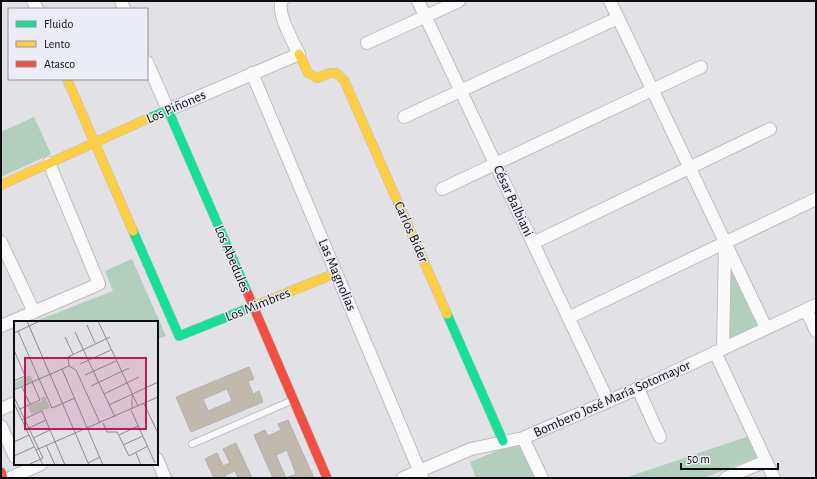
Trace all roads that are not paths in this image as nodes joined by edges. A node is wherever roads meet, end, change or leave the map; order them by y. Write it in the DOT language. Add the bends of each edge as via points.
graph roads {
  1 [pos="282,1"];
  2 [pos="418,1"];
  3 [pos="459,1"];
  4 [pos="610,1"];
  5 [pos="426,16"];
  6 [pos="618,18"];
  7 [pos="368,43"];
  8 [pos="298,54"];
  9 [pos="148,64"];
  10 [pos="701,67"];
  11 [pos="252,73"];
  12 [pos="67,80"];
  13 [pos="652,90"];
  14 [pos="461,91"];
  15 [pos="168,110"];
  16 [pos="404,117"];
  17 [pos="770,129"];
  18 [pos="95,142"];
  19 [pos="48,163"];
  20 [pos="495,164"];
  21 [pos="690,168"];
  22 [pos="1,184"];
  23 [pos="442,189"];
  24 [pos="816,199"];
  25 [pos="1,242"];
  26 [pos="533,243"];
  27 [pos="725,243"];
  28 [pos="336,273"];
  29 [pos="253,307"];
  30 [pos="811,307"];
  31 [pos="34,312"];
  32 [pos="568,318"];
  33 [pos="1,326"];
  34 [pos="766,328"];
  35 [pos="816,331"];
  36 [pos="719,351"];
  37 [pos="638,388"];
  38 [pos="293,400"];
  39 [pos="608,402"];
  40 [pos="14,403"];
  41 [pos="1,409"];
  42 [pos="1,426"];
  43 [pos="660,437"];
  44 [pos="523,438"];
  45 [pos="503,442"];
  46 [pos="192,444"];
  47 [pos="14,455"];
  48 [pos="158,461"];
  49 [pos="766,461"];
  50 [pos="38,465"];
  51 [pos="22,471"];
  52 [pos="1,472"];
  53 [pos="421,474"];
  54 [pos="3,478"];
  55 [pos="10,478"];
  56 [pos="165,478"];
  57 [pos="327,478"];
  58 [pos="403,478"];
  59 [pos="542,478"];
  60 [pos="726,478"];
  61 [pos="774,478"];
  1 -- 8 [label="street" via="279,5 281,13"];
  2 -- 5 [label="street, César Balbiani"];
  3 -- 5 [label="street"];
  4 -- 6 [label="street"];
  5 -- 7 [label="street"];
  5 -- 14 [label="street, César Balbiani"];
  6 -- 13 [label="street"];
  6 -- 14 [label="street"];
  8 -- 11 [label="street, Los Piñones"];
  8 -- 45 [label="street, Carlos Bider" via="308,73 317,78 336,73 344,80"];
  9 -- 15 [label="street, Los Abedules"];
  10 -- 13 [label="street"];
  11 -- 15 [label="street, Los Piñones"];
  11 -- 28 [label="street, Las Magnolias"];
  12 -- 18 [label="street"];
  13 -- 20 [label="street"];
  13 -- 21 [label="street"];
  14 -- 16 [label="street"];
  14 -- 20 [label="street, César Balbiani"];
  15 -- 18 [label="street, Los Piñones"];
  15 -- 29 [label="street, Los Abedules"];
  17 -- 21 [label="street"];
  18 -- 19 [label="street, Los Piñones"];
  18 -- 29 [label="street, Los Mimbres" via="179,336"];
  19 -- 22 [label="street, Los Piñones"];
  19 -- 31 [label="street" via="99,284"];
  20 -- 23 [label="street"];
  20 -- 26 [label="street, César Balbiani"];
  21 -- 26 [label="street"];
  21 -- 27 [label="street"];
  24 -- 27 [label="street"];
  25 -- 31 [label="street"];
  26 -- 32 [label="street, César Balbiani"];
  27 -- 32 [label="street"];
  27 -- 34 [label="street"];
  27 -- 36 [label="street"];
  28 -- 29 [label="street, Los Mimbres"];
  28 -- 53 [label="street, Las Magnolias"];
  29 -- 38 [label="street, Los Abedules"];
  30 -- 34 [label="street, Bombero José María Sotomayor"];
  30 -- 35 [label="street"];
  31 -- 33 [label="street"];
  32 -- 39 [label="street, César Balbiani"];
  34 -- 36 [label="street, Bombero José María Sotomayor"];
  36 -- 37 [label="street, Bombero José María Sotomayor"];
  36 -- 49 [label="street"];
  37 -- 39 [label="street, Bombero José María Sotomayor"];
  37 -- 43 [label="street"];
  38 -- 46 [label="lane"];
  38 -- 57 [label="street, Los Abedules"];
  39 -- 44 [label="street, Bombero José María Sotomayor"];
  40 -- 41 [label="street"];
  42 -- 47 [label="street"];
  44 -- 45 [label="street, Bombero José María Sotomayor"];
  44 -- 59 [label="street"];
  45 -- 53 [label="street, Bombero José María Sotomayor" via="460,453"];
  48 -- 56 [label="street"];
  49 -- 60 [label="street"];
  49 -- 61 [label="street"];
  50 -- 51 [label="street"];
  51 -- 55 [label="street"];
  52 -- 54 [label="street"];
  53 -- 58 [label="street, Bombero José María Sotomayor"];
}
